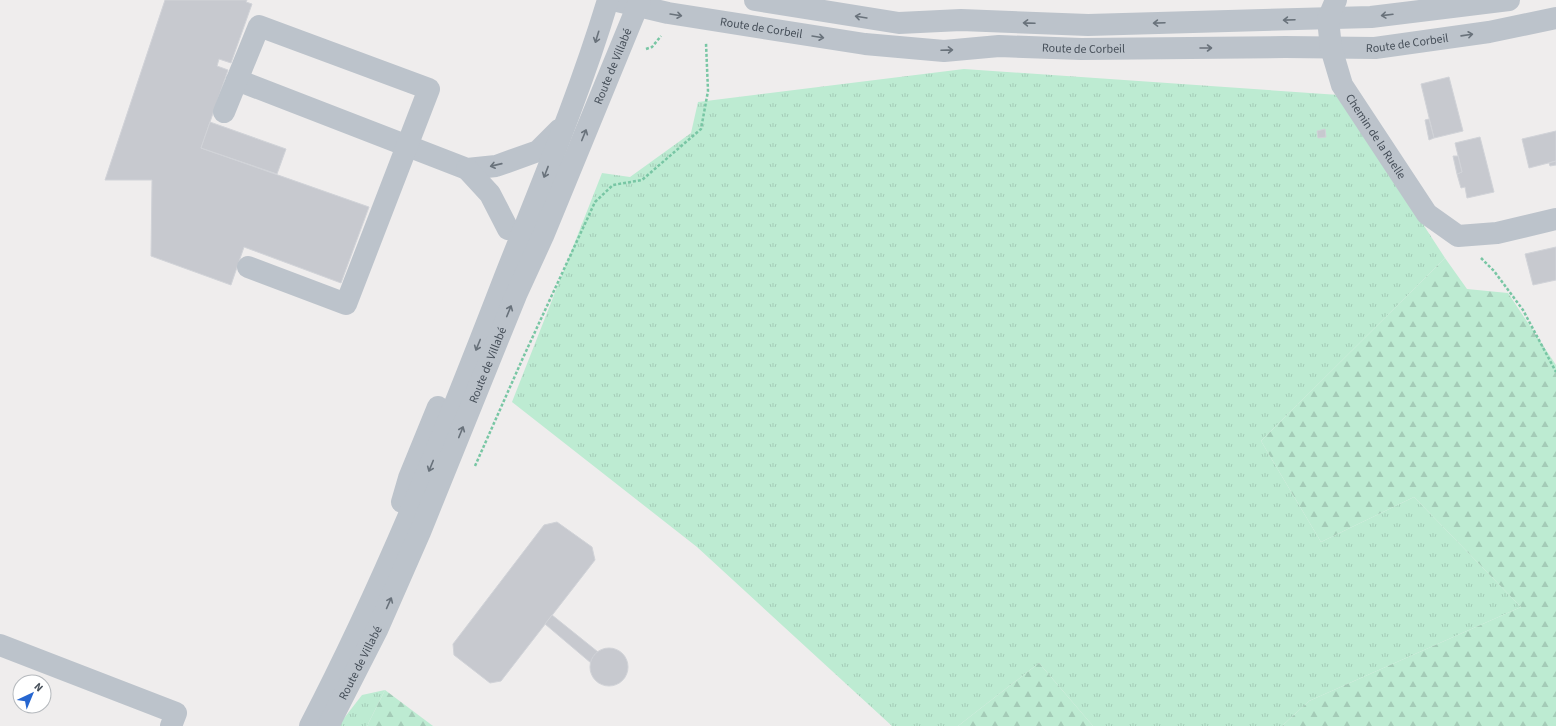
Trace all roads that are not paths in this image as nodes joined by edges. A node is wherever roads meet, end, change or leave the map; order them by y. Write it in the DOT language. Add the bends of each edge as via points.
graph roads {
  1 [pos="608,0"];
  2 [pos="613,0"];
  3 [pos="755,0"];
  4 [pos="1406,0"];
  5 [pos="1509,0"];
  6 [pos="639,3"];
  7 [pos="1475,4"];
  8 [pos="1332,9"];
  9 [pos="1556,18"];
  10 [pos="1331,48"];
  11 [pos="237,80"];
  12 [pos="224,112"];
  13 [pos="564,125"];
  14 [pos="407,146"];
  15 [pos="538,151"];
  16 [pos="467,169"];
  17 [pos="1556,220"];
  18 [pos="508,229"];
  19 [pos="248,267"];
  20 [pos="376,589"];
  21 [pos="0,645"];
  22 [pos="171,726"];
  23 [pos="310,726"];
  24 [pos="328,726"];
  1 -- 13 [label="street, Route de Villabé, one-way" via="595,44"];
  2 -- 6 [label="street, Route de Corbeil"];
  8 -- 3 [label="street, Route de Corbeil, one-way" via="1088,25 961,20 899,23"];
  4 -- 7 [label="street"];
  5 -- 7 [label="street, Route de Corbeil"];
  6 -- 10 [label="street, Route de Corbeil, one-way" via="668,13 865,44 944,51 999,46 1081,49"];
  24 -- 6 [label="street, Route de Villabé, one-way" via="377,630 417,539"];
  7 -- 8 [label="street, Route de Corbeil, one-way" via="1371,17"];
  8 -- 10 [label="street, Chemin de la Ruelle"];
  10 -- 9 [label="street, Route de Corbeil, one-way" via="1376,48 1489,32"];
  10 -- 17 [label="street, Chemin de la Ruelle" via="1342,86 1428,214 1458,236 1497,233"];
  11 -- 12 [label="street"];
  11 -- 14 [label="street"];
  11 -- 14 [label="street" via="259,26 429,89"];
  13 -- 15 [label="street"];
  13 -- 20 [label="street, Route de Villabé, one-way" via="430,469"];
  14 -- 16 [label="street"];
  14 -- 19 [label="street" via="346,304"];
  15 -- 16 [label="street, one-way" via="496,166"];
  15 -- 18 [label="street"];
  16 -- 18 [label="street" via="490,194"];
  18 -- 20 [label="street" via="409,478"];
  20 -- 23 [label="street, Route de Villabé"];
  21 -- 22 [label="street" via="176,713"];
}
